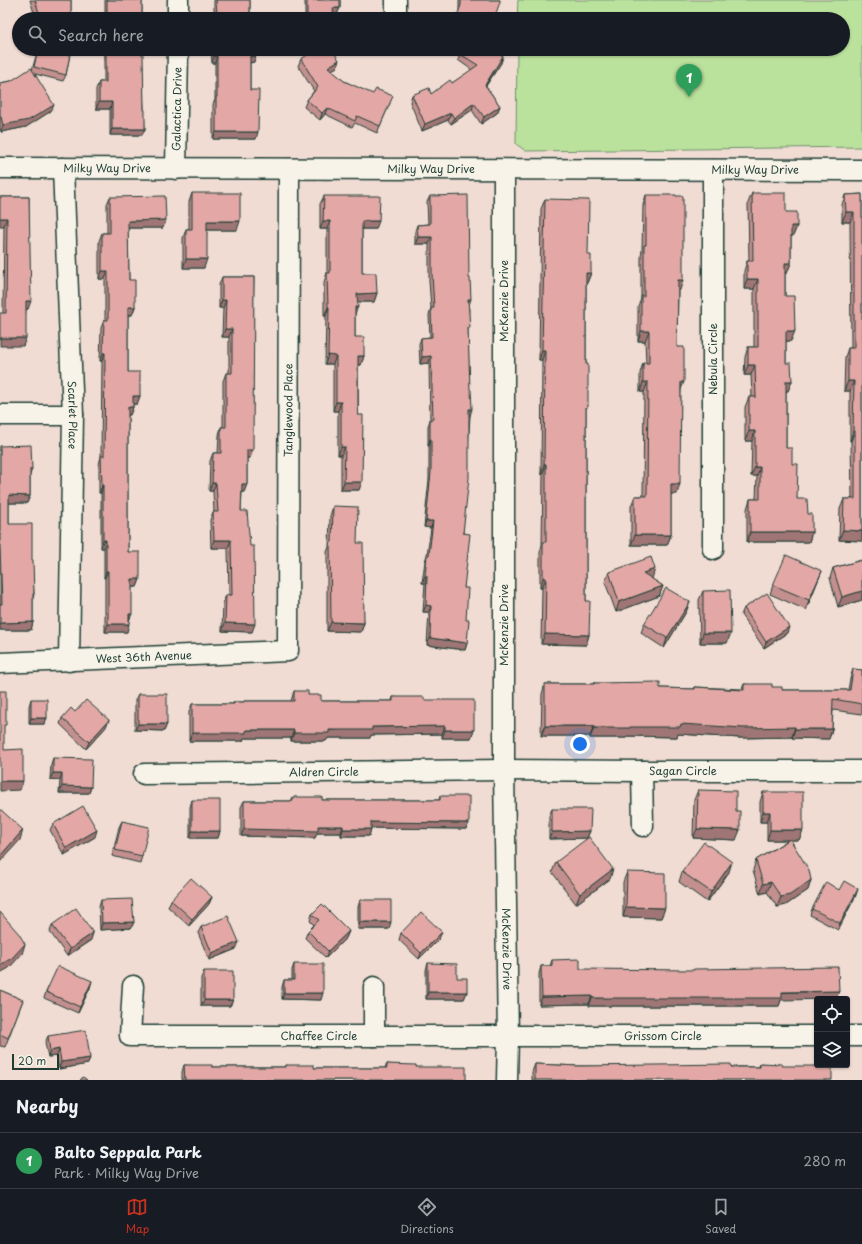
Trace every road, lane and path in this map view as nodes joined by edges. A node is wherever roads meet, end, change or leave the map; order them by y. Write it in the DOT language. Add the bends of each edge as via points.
graph roads {
  1 [pos="178,0"];
  2 [pos="396,0"];
  3 [pos="178,12"];
  4 [pos="396,12"];
  5 [pos="178,56"];
  6 [pos="0,168"];
  7 [pos="63,168"];
  8 [pos="176,169"];
  9 [pos="289,169"];
  10 [pos="504,170"];
  11 [pos="714,170"];
  12 [pos="862,170"];
  13 [pos="0,415"];
  14 [pos="73,415"];
  15 [pos="714,549"];
  16 [pos="288,651"];
  17 [pos="69,661"];
  18 [pos="0,663"];
  19 [pos="504,770"];
  20 [pos="862,771"];
  21 [pos="642,772"];
  22 [pos="144,774"];
  23 [pos="643,826"];
  24 [pos="133,986"];
  25 [pos="374,987"];
  26 [pos="374,1036"];
  27 [pos="814,1036"];
  28 [pos="850,1036"];
  29 [pos="862,1036"];
  30 [pos="508,1037"];
  31 [pos="507,1080"];
  1 -- 3 [label="street"];
  2 -- 4 [label="street"];
  5 -- 8 [label="street, Galactica Drive"];
  6 -- 7 [label="street, Milky Way Drive"];
  7 -- 8 [label="street, Milky Way Drive"];
  7 -- 14 [label="street, Scarlet Place"];
  8 -- 9 [label="street, Milky Way Drive"];
  9 -- 10 [label="street, Milky Way Drive"];
  9 -- 16 [label="street, Tanglewood Place"];
  10 -- 11 [label="street, Milky Way Drive"];
  10 -- 19 [label="street, McKenzie Drive"];
  11 -- 12 [label="street, Milky Way Drive"];
  11 -- 15 [label="street, Nebula Circle"];
  13 -- 14 [label="street"];
  14 -- 17 [label="street, Scarlet Place"];
  16 -- 17 [label="street, West 36th Avenue"];
  17 -- 18 [label="street, West 36th Avenue"];
  19 -- 21 [label="street, Sagan Circle"];
  19 -- 22 [label="street, Aldren Circle"];
  19 -- 30 [label="street, McKenzie Drive"];
  20 -- 21 [label="street, Sagan Circle"];
  21 -- 23 [label="street"];
  24 -- 26 [label="street, Chaffee Circle" via="130,1036"];
  25 -- 26 [label="street"];
  26 -- 30 [label="street, Chaffee Circle"];
  27 -- 30 [label="street, Grissom Circle"];
  28 -- 29 [label="street"];
  30 -- 31 [label="street, McKenzie Drive"];
}
